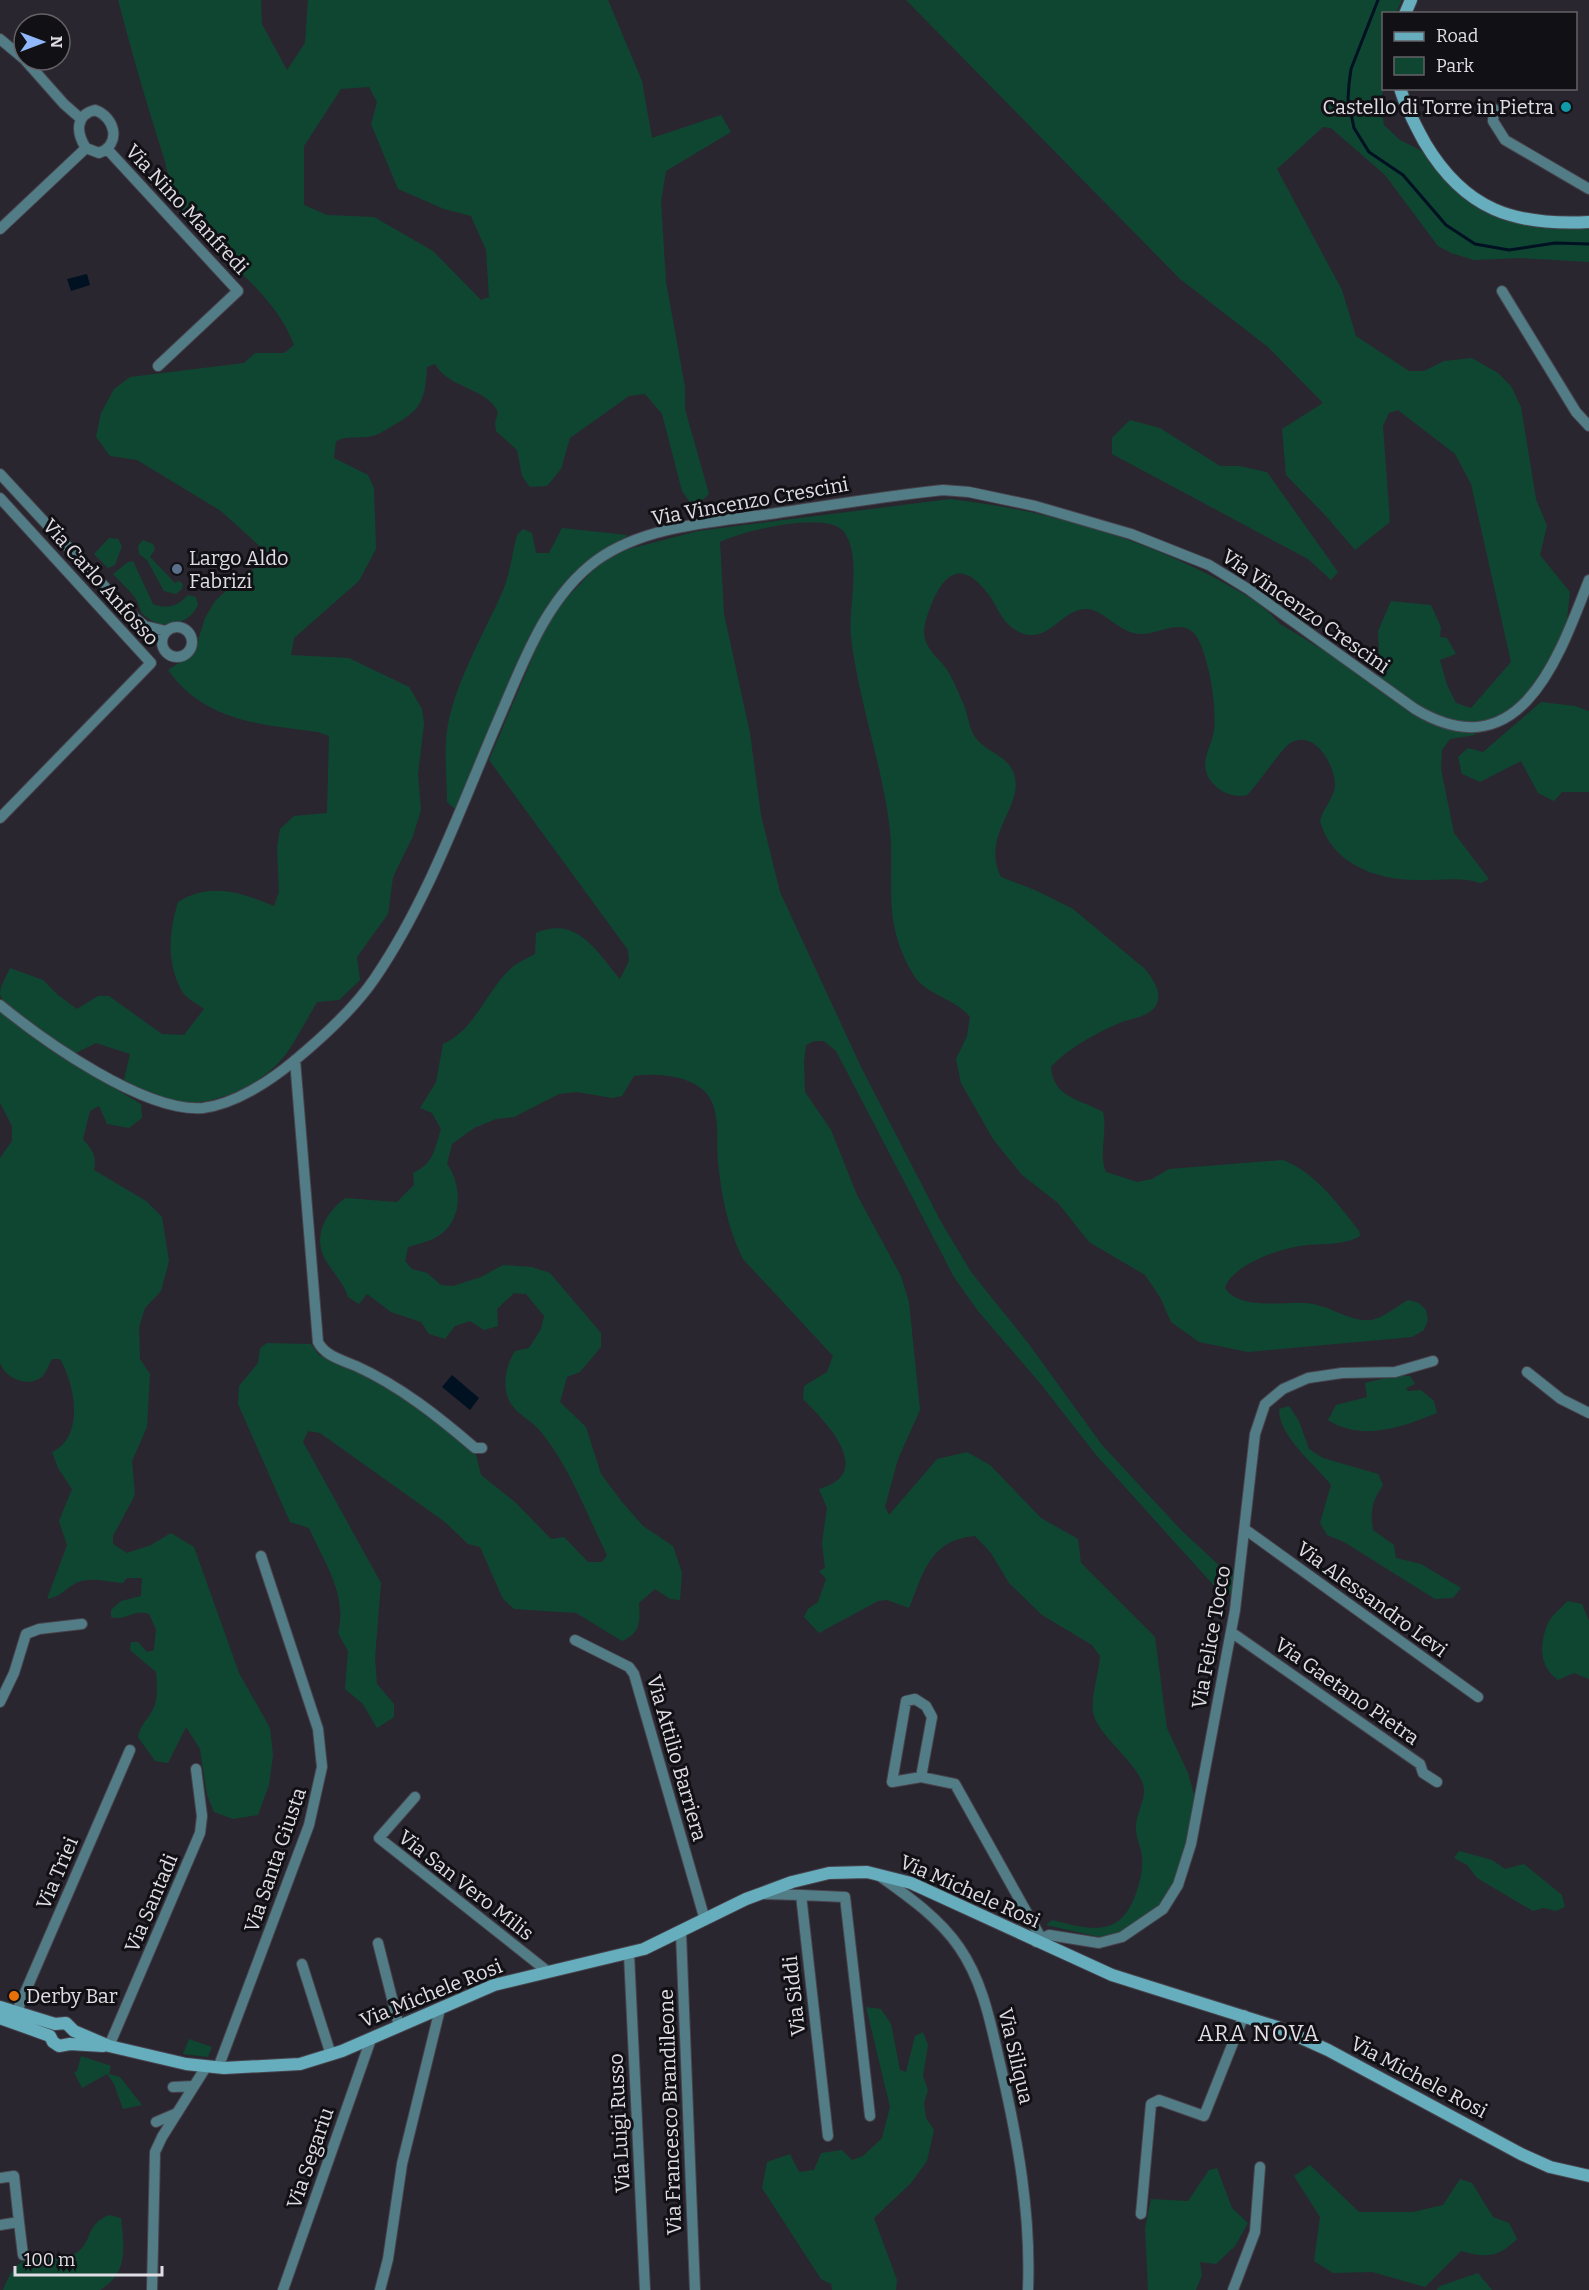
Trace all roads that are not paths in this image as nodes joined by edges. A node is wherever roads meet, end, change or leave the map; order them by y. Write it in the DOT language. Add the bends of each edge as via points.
graph roads {
  1 [pos="0,39"];
  2 [pos="12,50"];
  3 [pos="35,72"];
  4 [pos="1401,90"];
  5 [pos="1494,109"];
  6 [pos="80,118"];
  7 [pos="86,148"];
  8 [pos="108,150"];
  9 [pos="1589,189"];
  10 [pos="1589,222"];
  11 [pos="0,229"];
  12 [pos="1502,291"];
  13 [pos="158,366"];
  14 [pos="1589,426"];
  15 [pos="0,474"];
  16 [pos="0,498"];
  17 [pos="1589,580"];
  18 [pos="166,631"];
  19 [pos="166,652"];
  20 [pos="151,663"];
  21 [pos="0,818"];
  22 [pos="0,1005"];
  23 [pos="295,1060"];
  24 [pos="1432,1361"];
  25 [pos="1527,1372"];
  26 [pos="1589,1413"];
  27 [pos="482,1448"];
  28 [pos="1246,1530"];
  29 [pos="261,1556"];
  30 [pos="82,1624"];
  31 [pos="1231,1632"];
  32 [pos="575,1640"];
  33 [pos="1478,1697"];
  34 [pos="0,1702"];
  35 [pos="130,1750"];
  36 [pos="196,1769"];
  37 [pos="921,1777"];
  38 [pos="1437,1782"];
  39 [pos="415,1797"];
  40 [pos="876,1873"];
  41 [pos="759,1894"];
  42 [pos="801,1895"];
  43 [pos="705,1920"];
  44 [pos="681,1933"];
  45 [pos="1039,1940"];
  46 [pos="378,1943"];
  47 [pos="629,1954"];
  48 [pos="302,1964"];
  49 [pos="547,1971"];
  50 [pos="0,2007"];
  51 [pos="440,2008"];
  52 [pos="17,2011"];
  53 [pos="1244,2015"];
  54 [pos="0,2018"];
  55 [pos="399,2026"];
  56 [pos="53,2030"];
  57 [pos="74,2031"];
  58 [pos="370,2038"];
  59 [pos="70,2044"];
  60 [pos="109,2046"];
  61 [pos="331,2055"];
  62 [pos="212,2067"];
  63 [pos="194,2086"];
  64 [pos="173,2087"];
  65 [pos="177,2113"];
  66 [pos="870,2116"];
  67 [pos="156,2122"];
  68 [pos="828,2136"];
  69 [pos="1260,2167"];
  70 [pos="1589,2176"];
  71 [pos="0,2178"];
  72 [pos="1141,2214"];
  73 [pos="19,2222"];
  74 [pos="0,2225"];
  75 [pos="23,2255"];
  76 [pos="152,2290"];
  77 [pos="283,2290"];
  78 [pos="380,2290"];
  79 [pos="645,2290"];
  80 [pos="695,2290"];
  81 [pos="1028,2290"];
  82 [pos="1233,2290"];
  1 -- 2 [label="street"];
  3 -- 6 [label="street"];
  4 -- 10 [label="street" via="1406,108 1446,174 1470,196 1494,211 1520,219"];
  5 -- 9 [label="street" via="1493,121 1505,140"];
  6 -- 7 [label="street" via="81,141"];
  6 -- 8 [label="street" via="95,110 110,120 113,140"];
  7 -- 8 [label="street" via="99,153"];
  7 -- 11 [label="street"];
  8 -- 13 [label="street, Via Nino Manfredi" via="238,291"];
  12 -- 14 [label="street" via="1576,412"];
  15 -- 18 [label="street" via="130,614 145,626"];
  16 -- 20 [label="street, Via Carlo Anfosso"];
  17 -- 23 [label="street, Via Vincenzo Crescini" via="1543,684 1506,718 1487,727 1469,729 1446,724 1415,709 1209,565 1131,534 1009,500 960,491 906,494 686,528 629,543 607,553 582,573 551,612 522,667 413,913 369,986"];
  18 -- 19 [label="street" via="162,642"];
  18 -- 19 [label="street" via="184,628 192,644 183,656"];
  19 -- 20 [label="street"];
  20 -- 21 [label="street, Via Carlo Anfosso"];
  22 -- 23 [label="street, Via Vincenzo Crescini" via="81,1064 177,1107 217,1105 254,1088"];
  23 -- 27 [label="street" via="318,1342 328,1354 370,1372 417,1401 475,1448"];
  24 -- 28 [label="street, Via Felice Tocco" via="1395,1372 1319,1376 1273,1396 1257,1425"];
  25 -- 26 [label="street"];
  28 -- 31 [label="street, Via Felice Tocco"];
  28 -- 33 [label="street, Via Alessandro Levi"];
  29 -- 62 [label="street, Via Santa Giusta" via="318,1729 321,1767 309,1825"];
  30 -- 34 [label="street" via="27,1633"];
  31 -- 38 [label="street, Via Gaetano Pietra" via="1420,1764 1423,1773"];
  31 -- 45 [label="street, Via Felice Tocco" via="1191,1844 1172,1898 1158,1914 1112,1941 1052,1935"];
  32 -- 43 [label="street, Via Attilio Barriera" via="628,1667 634,1674"];
  35 -- 52 [label="street, Via Triei"];
  36 -- 60 [label="street, Via Santadi" via="202,1813 200,1833"];
  37 -- 37 [label="street" via="892,1782 906,1701 915,1699 926,1706 932,1718"];
  37 -- 45 [label="street" via="955,1784"];
  39 -- 49 [label="street, Via San Vero Milis" via="379,1838"];
  40 -- 41 [label="street, Via Michele Rosi" via="819,1874"];
  40 -- 45 [label="street, Via Michele Rosi" via="911,1883"];
  40 -- 81 [label="street, Via Siliqua" via="947,1932 981,1990 1019,2152 1027,2217"];
  41 -- 42 [label="street"];
  41 -- 43 [label="street, Via Michele Rosi"];
  42 -- 66 [label="street" via="845,1897"];
  42 -- 68 [label="street, Via Siddi"];
  43 -- 44 [label="street, Via Michele Rosi"];
  44 -- 47 [label="street, Via Michele Rosi"];
  44 -- 80 [label="street, Via Francesco Brandileone"];
  45 -- 53 [label="street, Via Michele Rosi" via="1113,1975"];
  46 -- 55 [label="street"];
  47 -- 49 [label="street, Via Michele Rosi"];
  47 -- 79 [label="street, Via Luigi Russo"];
  48 -- 61 [label="street"];
  49 -- 51 [label="street, Via Michele Rosi" via="494,1985"];
  50 -- 52 [label="street, Via Michele Rosi"];
  51 -- 55 [label="street, Via Michele Rosi"];
  51 -- 78 [label="street" via="402,2164"];
  52 -- 56 [label="street, Via Michele Rosi"];
  53 -- 70 [label="street, Via Michele Rosi" via="1328,2050 1521,2154"];
  53 -- 72 [label="street" via="1204,2116 1159,2100 1150,2105"];
  54 -- 56 [label="street, Via Michele Rosi"];
  55 -- 58 [label="street, Via Michele Rosi"];
  56 -- 57 [label="street, Via Michele Rosi" via="66,2023"];
  56 -- 59 [label="street, Via Michele Rosi" via="56,2044"];
  57 -- 59 [label="street"];
  57 -- 60 [label="street, Via Michele Rosi"];
  58 -- 61 [label="street, Via Michele Rosi"];
  58 -- 77 [label="street, Via Segariu"];
  59 -- 60 [label="street, Via Michele Rosi"];
  60 -- 62 [label="street, Via Michele Rosi"];
  61 -- 62 [label="street, Via Michele Rosi" via="282,2066"];
  62 -- 63 [label="street"];
  63 -- 64 [label="street"];
  63 -- 65 [label="street"];
  65 -- 67 [label="street"];
  65 -- 76 [label="street" via="154,2157"];
  69 -- 82 [label="street" via="1255,2232"];
  71 -- 73 [label="street" via="14,2176"];
  73 -- 74 [label="street"];
  73 -- 75 [label="street"];
}
